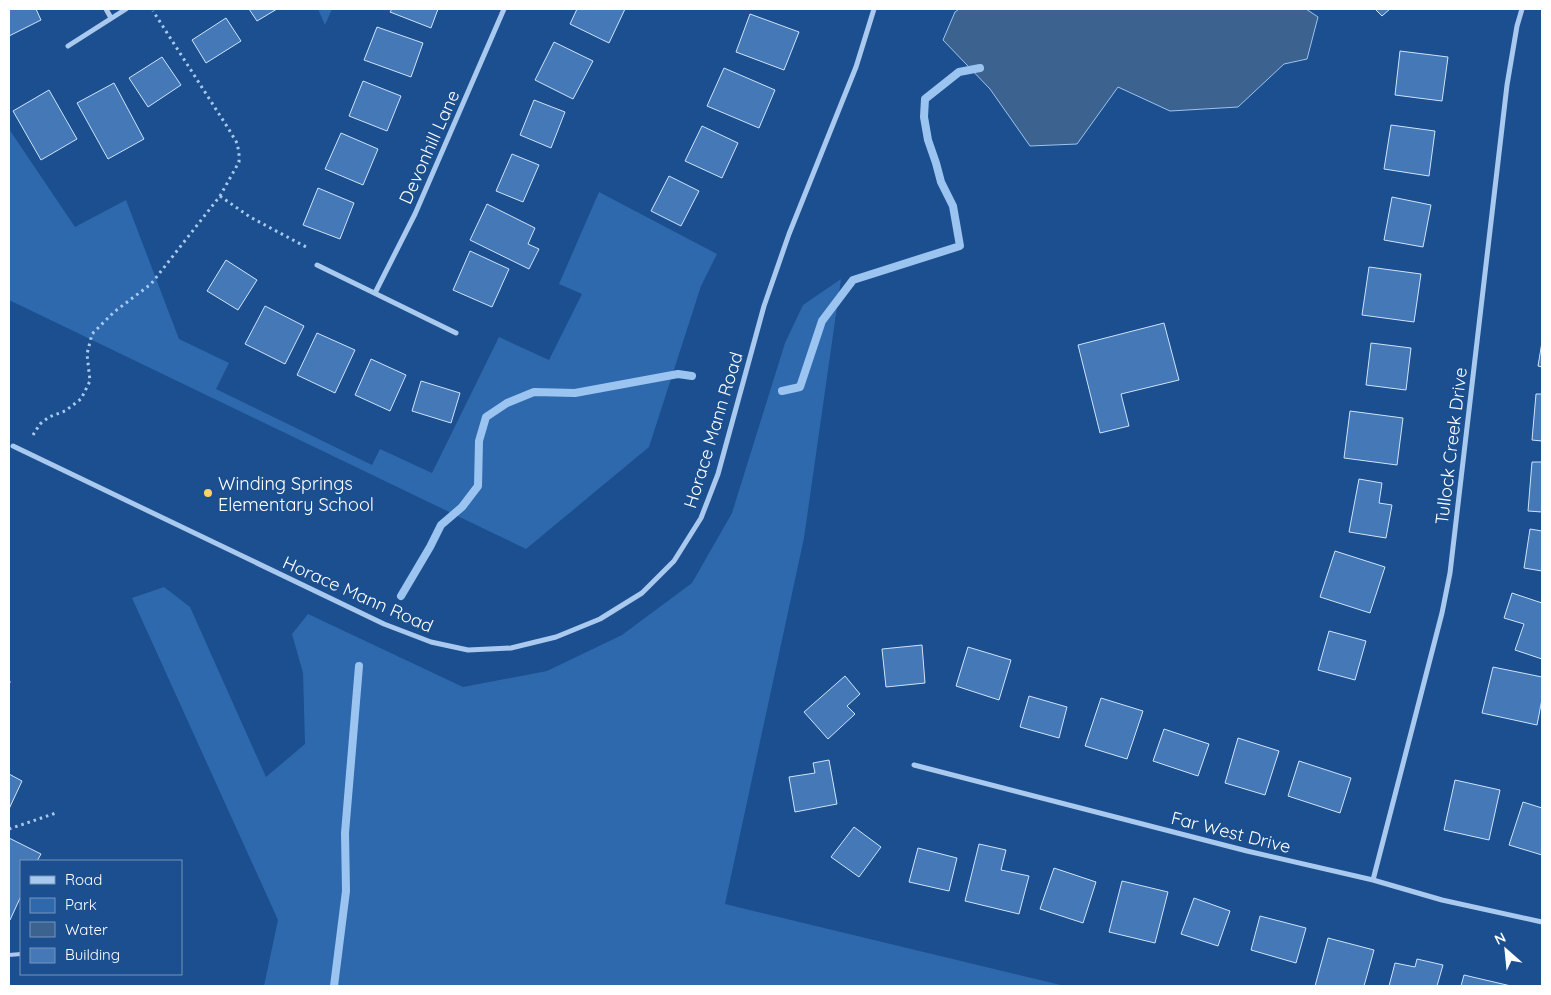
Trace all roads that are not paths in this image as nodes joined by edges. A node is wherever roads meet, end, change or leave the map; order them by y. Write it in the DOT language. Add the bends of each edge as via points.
graph roads {
  1 [pos="106,9"];
  2 [pos="126,9"];
  3 [pos="504,9"];
  4 [pos="874,9"];
  5 [pos="1522,9"];
  6 [pos="111,18"];
  7 [pos="68,46"];
  8 [pos="317,265"];
  9 [pos="375,294"];
  10 [pos="456,333"];
  11 [pos="13,446"];
  12 [pos="914,765"];
  13 [pos="1373,880"];
  14 [pos="1542,922"];
  1 -- 6 [label="street"];
  2 -- 6 [label="street"];
  3 -- 9 [label="street, Devonhill Lane" via="415,214"];
  4 -- 11 [label="street, Horace Mann Road" via="856,67 764,306 718,474 701,518 674,561 642,594 600,619 556,637 510,648 468,650 431,642 384,624"];
  5 -- 13 [label="street, Tullock Creek Drive" via="1507,86 1450,573"];
  6 -- 7 [label="street"];
  8 -- 9 [label="street"];
  9 -- 10 [label="street"];
  12 -- 13 [label="street, Far West Drive"];
  13 -- 14 [label="street, Far West Drive" via="1442,900"];
}
